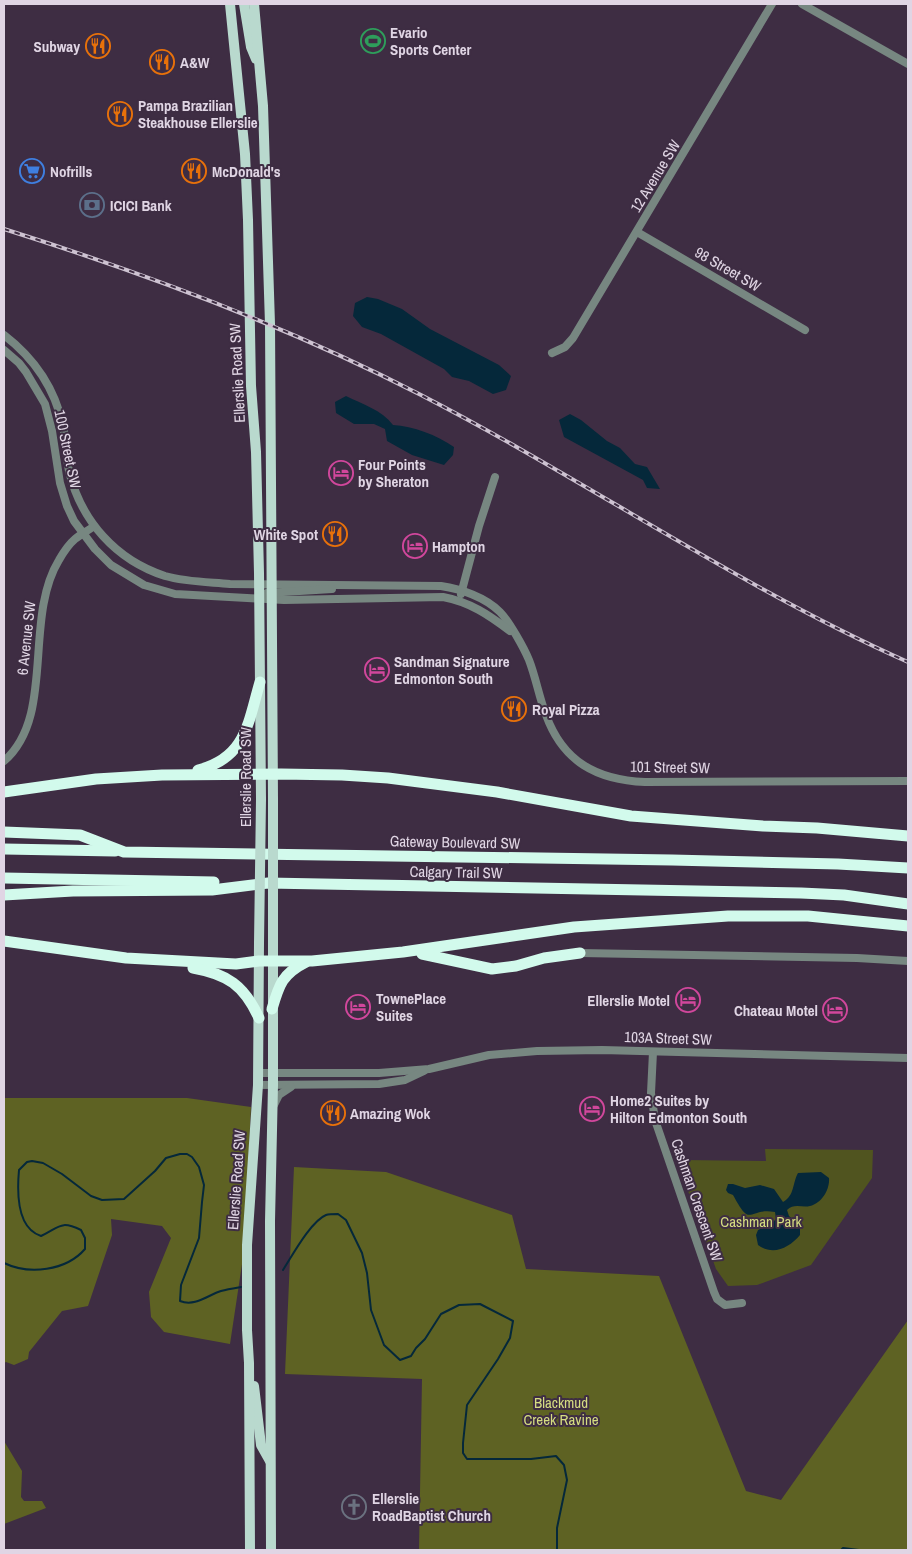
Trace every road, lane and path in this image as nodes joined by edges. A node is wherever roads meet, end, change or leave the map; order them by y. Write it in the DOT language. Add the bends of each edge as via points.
graph roads {
  1 [pos="230,4"];
  2 [pos="244,4"];
  3 [pos="772,4"];
  4 [pos="802,4"];
  5 [pos="255,6"];
  6 [pos="908,64"];
  7 [pos="260,66"];
  8 [pos="637,232"];
  9 [pos="805,330"];
  10 [pos="4,335"];
  11 [pos="4,350"];
  12 [pos="552,354"];
  13 [pos="495,477"];
  14 [pos="94,526"];
  15 [pos="83,534"];
  16 [pos="259,584"];
  17 [pos="462,591"];
  18 [pos="272,592"];
  19 [pos="259,598"];
  20 [pos="460,601"];
  21 [pos="516,636"];
  22 [pos="260,682"];
  23 [pos="4,761"];
  24 [pos="267,774"];
  25 [pos="162,775"];
  26 [pos="908,781"];
  27 [pos="4,792"];
  28 [pos="4,832"];
  29 [pos="908,836"];
  30 [pos="4,849"];
  31 [pos="124,852"];
  32 [pos="908,868"];
  33 [pos="4,878"];
  34 [pos="268,883"];
  35 [pos="4,895"];
  36 [pos="844,896"];
  37 [pos="908,898"];
  38 [pos="908,904"];
  39 [pos="908,926"];
  40 [pos="4,942"];
  41 [pos="403,952"];
  42 [pos="580,953"];
  43 [pos="146,959"];
  44 [pos="259,961"];
  45 [pos="272,961"];
  46 [pos="312,961"];
  47 [pos="908,961"];
  48 [pos="272,1009"];
  49 [pos="259,1018"];
  50 [pos="654,1052"];
  51 [pos="908,1058"];
  52 [pos="429,1068"];
  53 [pos="258,1073"];
  54 [pos="273,1074"];
  55 [pos="258,1085"];
  56 [pos="273,1085"];
  57 [pos="296,1085"];
  58 [pos="273,1109"];
  59 [pos="742,1303"];
  60 [pos="249,1363"];
  61 [pos="271,1462"];
  62 [pos="250,1550"];
  63 [pos="271,1550"];
  1 -- 16 [label="main road, Ellerslie Road SW" via="245,164"];
  2 -- 7 [label="main road" via="251,47"];
  3 -- 8 [label="street, 12 Avenue SW"];
  4 -- 6 [label="street"];
  5 -- 7 [label="main road, Ellerslie Road SW"];
  7 -- 18 [label="main road, Ellerslie Road SW" via="270,324"];
  8 -- 9 [label="street, 98 Street SW"];
  8 -- 12 [label="street, 12 Avenue SW" via="573,338"];
  10 -- 14 [label="street, 100 Street SW" via="34,365 57,404 73,486"];
  11 -- 15 [label="street, 100 Street SW" via="26,372 45,404 63,494"];
  13 -- 17 [label="street"];
  14 -- 15 [label="street, 6 Avenue SW"];
  14 -- 16 [label="street, 100 Street SW" via="133,562 166,576 195,582"];
  15 -- 19 [label="street, 100 Street SW" via="111,565 144,585 175,594"];
  15 -- 23 [label="street, 6 Avenue SW" via="67,549 50,577 42,606 33,700 26,731"];
  16 -- 18 [label="street, 100 Street SW"];
  16 -- 19 [label="main road, Ellerslie Road SW"];
  17 -- 18 [label="street, 101 Street SW" via="441,586 352,585 315,591"];
  17 -- 20 [label="street"];
  17 -- 21 [label="street, 101 Street SW" via="501,612"];
  18 -- 19 [label="street"];
  18 -- 20 [label="street, 101 Street SW" via="333,600 436,597"];
  18 -- 24 [label="main road, Ellerslie Road SW"];
  19 -- 22 [label="main road, Ellerslie Road SW"];
  20 -- 21 [label="street, 101 Street SW" via="484,612"];
  21 -- 26 [label="street, 101 Street SW" via="529,660 553,732 574,759 603,776 645,782"];
  22 -- 24 [label="main road, Ellerslie Road SW"];
  22 -- 25 [label="highway" via="247,727 230,754 211,767"];
  24 -- 25 [label="highway"];
  24 -- 29 [label="highway" via="388,778 497,792 631,816"];
  24 -- 44 [label="main road, Ellerslie Road SW, bridge" via="261,799"];
  24 -- 45 [label="main road, Ellerslie Road SW, bridge" via="273,800"];
  25 -- 27 [label="highway" via="96,779"];
  28 -- 31 [label="highway, Gateway Boulevard SW" via="80,835"];
  30 -- 31 [label="highway"];
  31 -- 32 [label="highway, Gateway Boulevard SW" via="838,864"];
  33 -- 34 [label="highway"];
  34 -- 35 [label="highway, Calgary Trail SW" via="212,890"];
  34 -- 36 [label="highway, Calgary Trail SW"];
  36 -- 37 [label="highway"];
  36 -- 38 [label="highway, Calgary Trail SW"];
  39 -- 41 [label="highway" via="808,916 728,916 574,927"];
  40 -- 43 [label="highway"];
  41 -- 42 [label="highway" via="439,956 492,969"];
  41 -- 46 [label="highway"];
  42 -- 47 [label="street"];
  43 -- 44 [label="highway" via="236,964"];
  43 -- 49 [label="highway" via="223,976 238,986"];
  44 -- 45 [label="highway"];
  44 -- 49 [label="main road, Ellerslie Road SW"];
  45 -- 46 [label="highway"];
  45 -- 48 [label="main road, Ellerslie Road SW"];
  46 -- 48 [label="highway" via="286,975"];
  48 -- 54 [label="main road, Ellerslie Road SW"];
  49 -- 53 [label="main road, Ellerslie Road SW"];
  50 -- 51 [label="street, 103A Street SW"];
  50 -- 52 [label="street, 103A Street SW" via="523,1052 489,1055"];
  50 -- 59 [label="street, Cashman Crescent SW" via="652,1092 655,1120 714,1292 725,1305"];
  52 -- 54 [label="street, 103A Street SW" via="370,1074"];
  52 -- 57 [label="street, 103A Street SW" via="405,1080 389,1083"];
  53 -- 54 [label="street, 103A Street SW"];
  53 -- 55 [label="main road, Ellerslie Road SW"];
  54 -- 56 [label="main road, Ellerslie Road SW"];
  55 -- 56 [label="street, 103A Street SW"];
  55 -- 60 [label="main road, Ellerslie Road SW" via="247,1245"];
  56 -- 57 [label="street, 103A Street SW"];
  56 -- 58 [label="main road, Ellerslie Road SW"];
  57 -- 58 [label="street" via="279,1095"];
  58 -- 61 [label="main road, Ellerslie Road SW"];
  60 -- 61 [label="main road" via="261,1444"];
  60 -- 62 [label="main road, Ellerslie Road SW"];
  61 -- 63 [label="main road, Ellerslie Road SW"];
}
